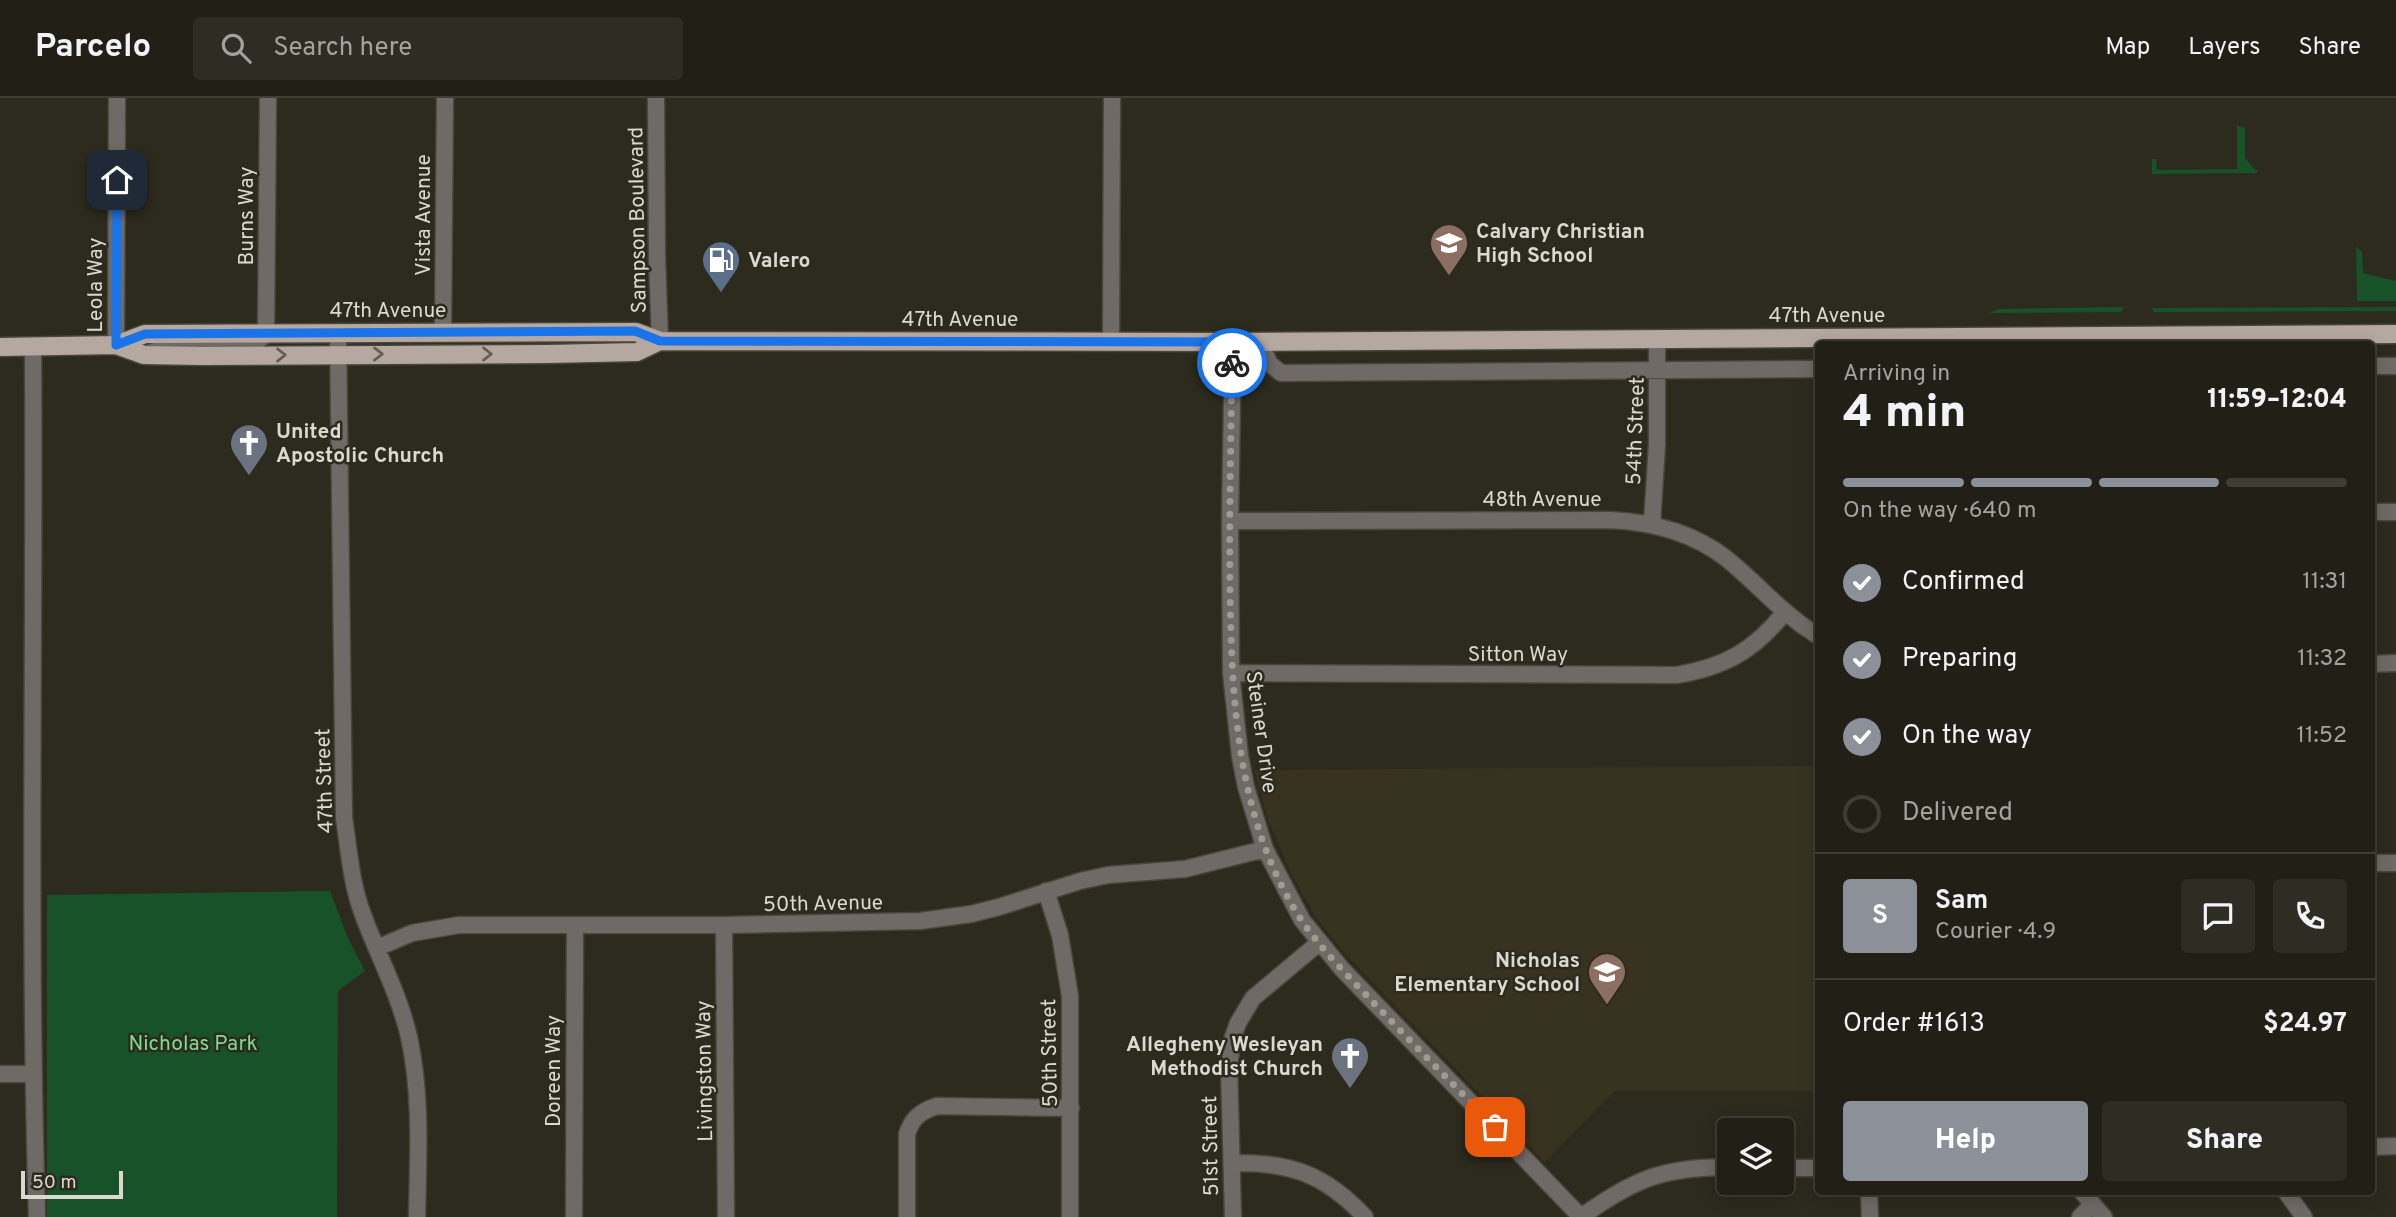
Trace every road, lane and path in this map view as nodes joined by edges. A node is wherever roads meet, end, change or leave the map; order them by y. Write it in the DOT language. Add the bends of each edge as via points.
graph roads {
  1 [pos="117,98"];
  2 [pos="268,98"];
  3 [pos="445,98"];
  4 [pos="656,98"];
  5 [pos="1112,98"];
  6 [pos="443,332"];
  7 [pos="338,333"];
  8 [pos="266,334"];
  9 [pos="2396,334"];
  10 [pos="1657,339"];
  11 [pos="660,341"];
  12 [pos="1111,342"];
  13 [pos="1233,342"];
  14 [pos="1259,342"];
  15 [pos="116,345"];
  16 [pos="0,347"];
  17 [pos="33,347"];
  18 [pos="144,355"];
  19 [pos="338,355"];
  20 [pos="2375,366"];
  21 [pos="2396,366"];
  22 [pos="1815,369"];
  23 [pos="1658,370"];
  24 [pos="2375,512"];
  25 [pos="2396,512"];
  26 [pos="1230,521"];
  27 [pos="1652,524"];
  28 [pos="1784,613"];
  29 [pos="1815,634"];
  30 [pos="2375,663"];
  31 [pos="2396,663"];
  32 [pos="1231,673"];
  33 [pos="1265,849"];
  34 [pos="2375,863"];
  35 [pos="2396,863"];
  36 [pos="1046,891"];
  37 [pos="724,925"];
  38 [pos="575,926"];
  39 [pos="1320,942"];
  40 [pos="377,948"];
  41 [pos="0,1074"];
  42 [pos="33,1074"];
  43 [pos="1071,1108"];
  44 [pos="2396,1146"];
  45 [pos="2375,1147"];
  46 [pos="1233,1163"];
  47 [pos="1717,1167"];
  48 [pos="1794,1168"];
  49 [pos="1815,1168"];
  50 [pos="1869,1195"];
  51 [pos="2288,1195"];
  52 [pos="2093,1204"];
  53 [pos="37,1217"];
  54 [pos="417,1217"];
  55 [pos="574,1217"];
  56 [pos="726,1217"];
  57 [pos="907,1217"];
  58 [pos="1070,1217"];
  59 [pos="1233,1217"];
  60 [pos="1365,1217"];
  61 [pos="1581,1217"];
  62 [pos="1870,1217"];
  63 [pos="2080,1217"];
  64 [pos="2304,1217"];
  1 -- 15 [label="street, Leola Way"];
  2 -- 8 [label="street, Burns Way"];
  3 -- 6 [label="street, Vista Avenue"];
  4 -- 11 [label="street, Sampson Boulevard"];
  5 -- 12 [label="street"];
  6 -- 7 [label="main road, 47th Avenue"];
  6 -- 11 [label="main road, 47th Avenue" via="635,331"];
  7 -- 8 [label="main road, 47th Avenue"];
  7 -- 19 [label="street, 47th Street"];
  8 -- 15 [label="main road, 47th Avenue" via="145,334"];
  8 -- 18 [label="street" via="254,344 175,345"];
  9 -- 10 [label="main road, 47th Avenue"];
  10 -- 14 [label="main road, 47th Avenue"];
  10 -- 23 [label="street, 54th Street"];
  11 -- 12 [label="main road, 47th Avenue"];
  19 -- 11 [label="main road, 47th Avenue, one-way" via="637,352"];
  12 -- 13 [label="main road, 47th Avenue"];
  13 -- 14 [label="main road, 47th Avenue"];
  13 -- 26 [label="street, Steiner Drive"];
  14 -- 23 [label="street" via="1270,364 1281,373"];
  15 -- 17 [label="main road, 47th Avenue"];
  15 -- 18 [label="main road, 47th Avenue"];
  16 -- 17 [label="main road, 47th Avenue"];
  17 -- 42 [label="street"];
  18 -- 19 [label="main road, 47th Avenue, one-way"];
  19 -- 40 [label="street, 47th Street" via="344,818 353,879"];
  20 -- 21 [label="street"];
  22 -- 23 [label="street"];
  23 -- 27 [label="street, 54th Street"];
  24 -- 25 [label="street"];
  26 -- 27 [label="street, 48th Avenue" via="1610,520"];
  26 -- 32 [label="street, Steiner Drive"];
  27 -- 28 [label="street, 48th Avenue" via="1683,534 1727,559"];
  28 -- 29 [label="street, 48th Avenue"];
  28 -- 32 [label="street, Sitton Way" via="1739,655 1677,675"];
  30 -- 31 [label="street"];
  32 -- 33 [label="street, Steiner Drive" via="1240,756"];
  33 -- 36 [label="street, 50th Avenue" via="1185,869 1108,875"];
  33 -- 39 [label="street, Steiner Drive" via="1301,920"];
  34 -- 35 [label="street"];
  36 -- 37 [label="street, 50th Avenue" via="971,914 920,921"];
  36 -- 43 [label="street, 50th Street" via="1060,935 1070,996"];
  37 -- 38 [label="street, 50th Avenue"];
  37 -- 56 [label="street, Livingston Way"];
  38 -- 40 [label="street, 50th Avenue" via="459,925 412,933"];
  38 -- 55 [label="street, Doreen Way"];
  39 -- 46 [label="street, 51st Street" via="1264,987 1238,1023 1229,1066"];
  39 -- 61 [label="street, Steiner Drive"];
  40 -- 54 [label="street, 47th Street" via="405,1020 415,1073"];
  41 -- 42 [label="street"];
  42 -- 53 [label="street"];
  43 -- 57 [label="street" via="926,1109 907,1134"];
  43 -- 58 [label="street, 50th Street"];
  44 -- 45 [label="street"];
  46 -- 59 [label="street, 51st Street"];
  46 -- 60 [label="street" via="1269,1163 1311,1175 1337,1189"];
  47 -- 61 [label="street" via="1656,1174 1615,1193"];
  48 -- 49 [label="street"];
  50 -- 62 [label="street"];
  51 -- 64 [label="street"];
  52 -- 63 [label="street"];
}
